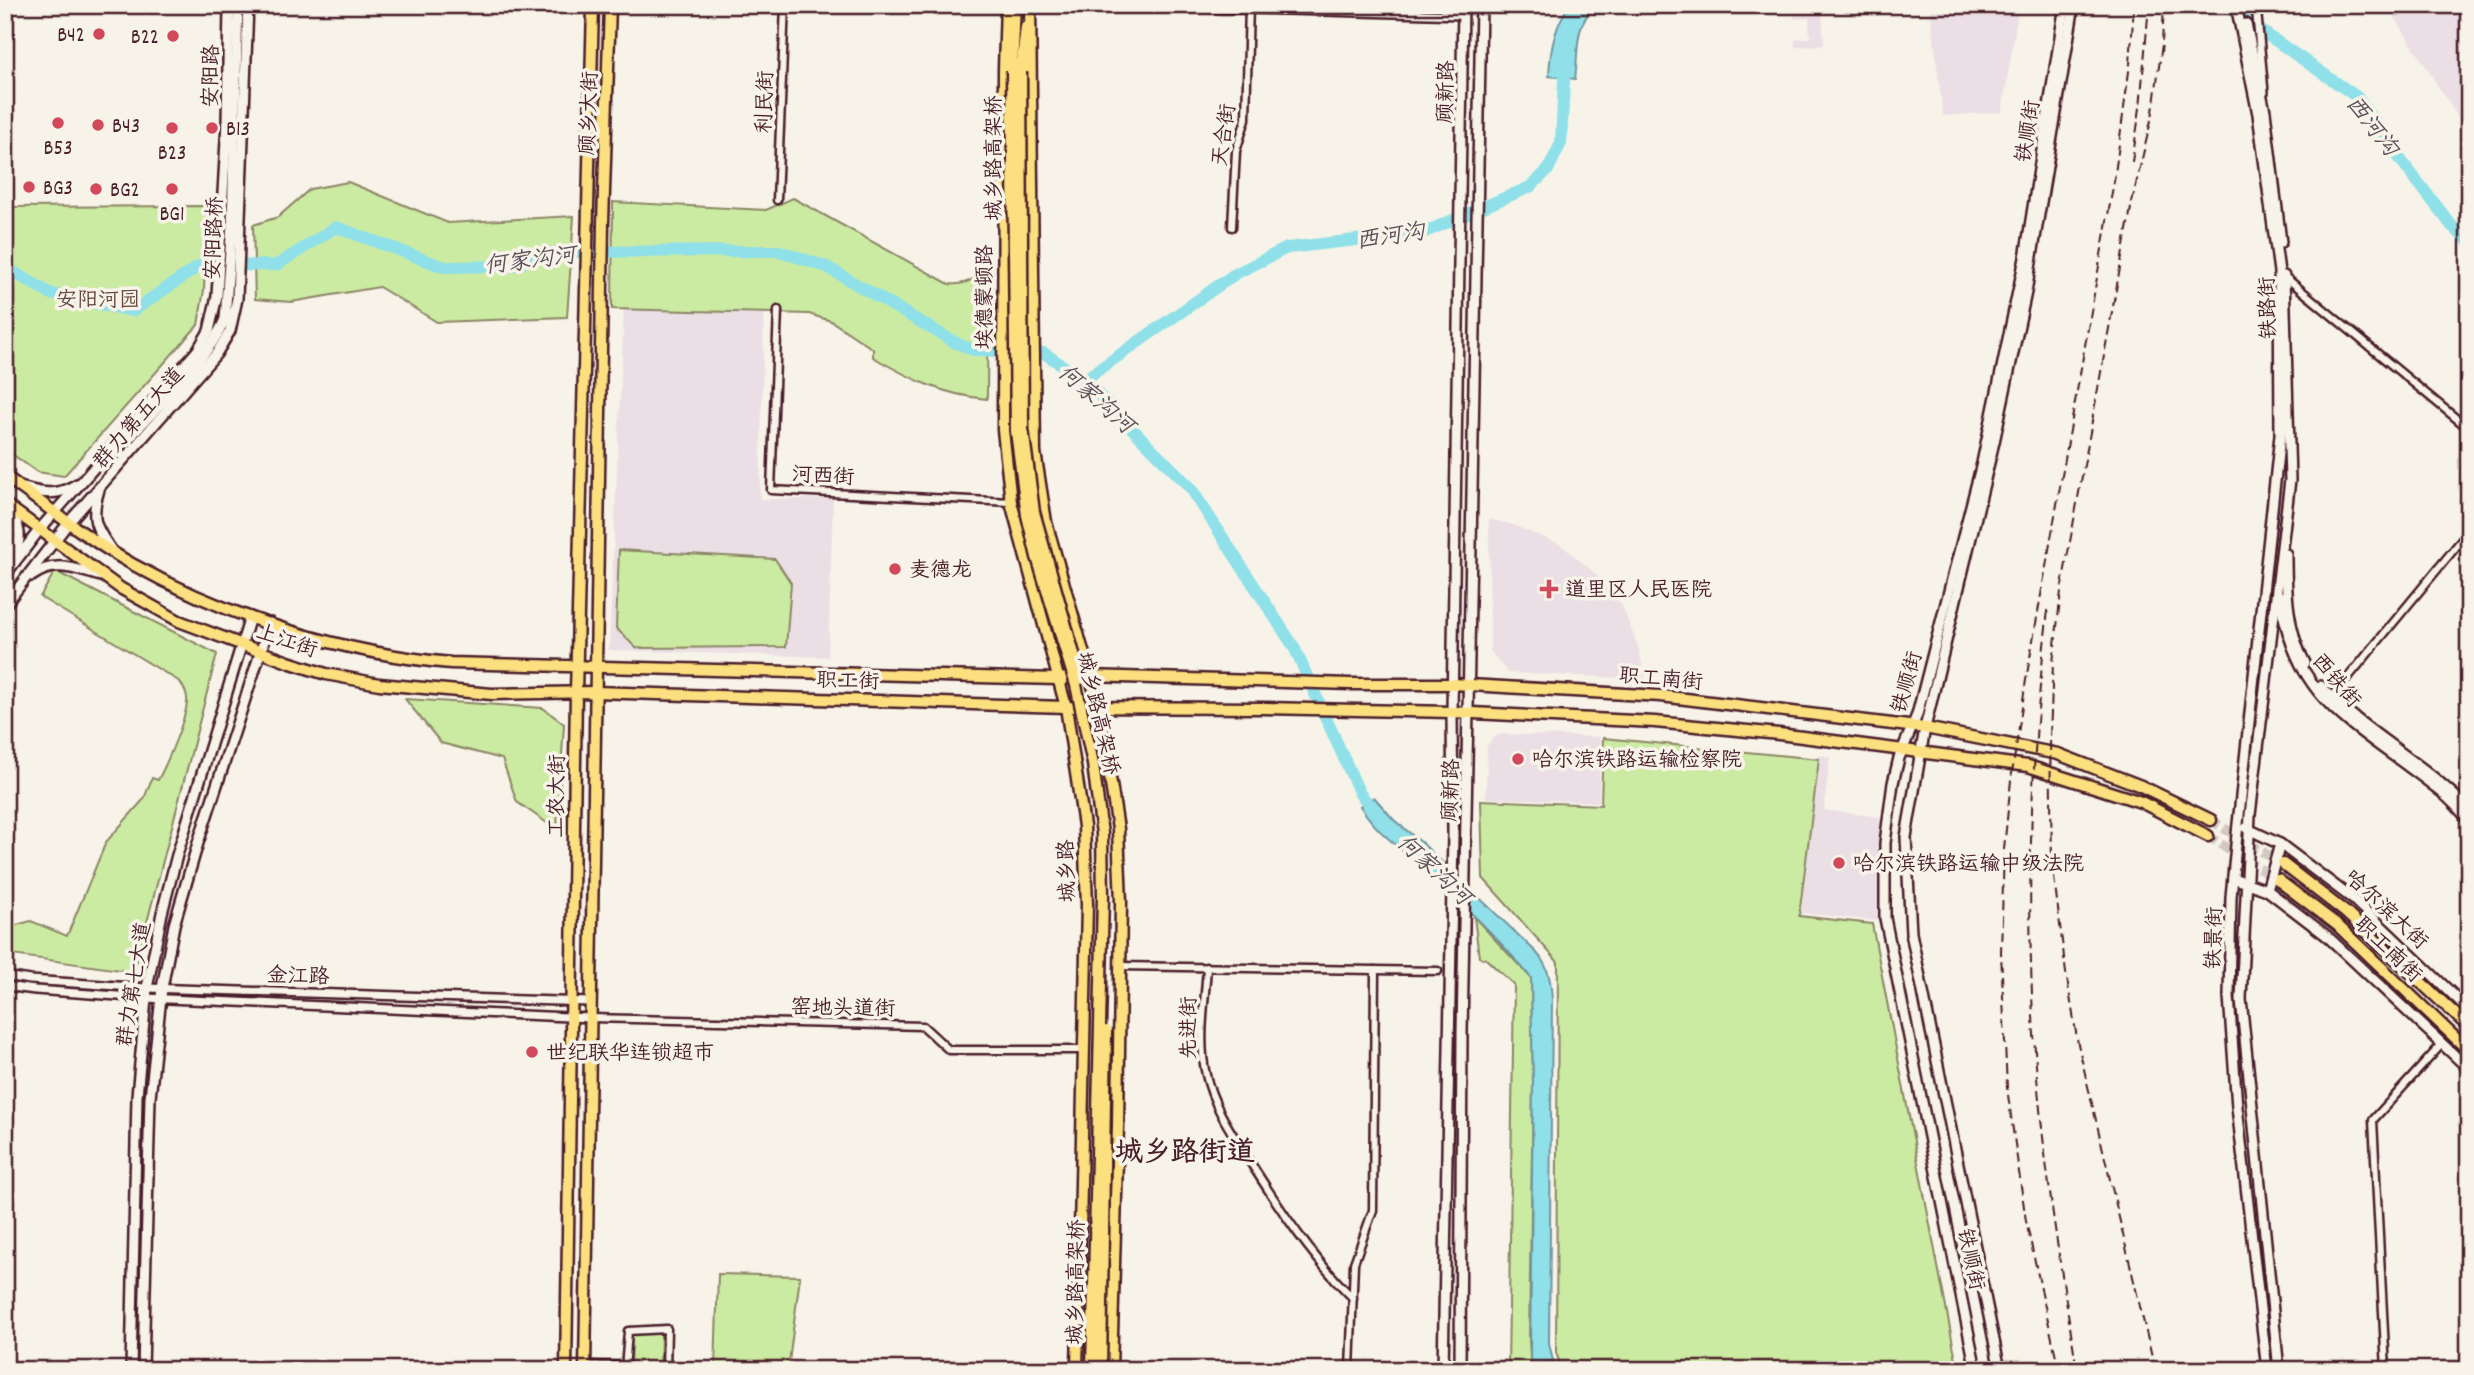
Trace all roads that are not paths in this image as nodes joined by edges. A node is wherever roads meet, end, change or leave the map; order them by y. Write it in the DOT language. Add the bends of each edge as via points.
graph roads {
  1 [pos="229,5"];
  2 [pos="238,5"];
  3 [pos="248,5"];
  4 [pos="593,5"];
  5 [pos="610,5"];
  6 [pos="785,5"];
  7 [pos="1030,5"];
  8 [pos="1113,5"];
  9 [pos="1481,5"];
  10 [pos="2065,5"];
  11 [pos="2074,5"];
  12 [pos="2236,5"];
  13 [pos="2242,5"];
  14 [pos="2256,5"];
  15 [pos="1012,6"];
  16 [pos="1249,7"];
  17 [pos="1463,10"];
  18 [pos="2246,37"];
  19 [pos="1016,71"];
  20 [pos="2266,121"];
  21 [pos="777,200"];
  22 [pos="588,222"];
  23 [pos="603,222"];
  24 [pos="1232,227"];
  25 [pos="240,229"];
  26 [pos="221,231"];
  27 [pos="2284,276"];
  28 [pos="778,310"];
  29 [pos="1003,380"];
  30 [pos="2469,429"];
  31 [pos="98,462"];
  32 [pos="5,476"];
  33 [pos="81,482"];
  34 [pos="100,486"];
  35 [pos="20,487"];
  36 [pos="1012,502"];
  37 [pos="5,504"];
  38 [pos="2273,508"];
  39 [pos="55,513"];
  40 [pos="2286,517"];
  41 [pos="69,522"];
  42 [pos="40,529"];
  43 [pos="2469,531"];
  44 [pos="54,541"];
  45 [pos="113,552"];
  46 [pos="7,572"];
  47 [pos="102,576"];
  48 [pos="2278,580"];
  49 [pos="22,583"];
  50 [pos="5,605"];
  51 [pos="250,617"];
  52 [pos="270,623"];
  53 [pos="241,645"];
  54 [pos="259,652"];
  55 [pos="577,665"];
  56 [pos="596,665"];
  57 [pos="1089,676"];
  58 [pos="1058,679"];
  59 [pos="1453,684"];
  60 [pos="1470,685"];
  61 [pos="595,692"];
  62 [pos="576,693"];
  63 [pos="2332,698"];
  64 [pos="1066,707"];
  65 [pos="1099,707"];
  66 [pos="1452,712"];
  67 [pos="1469,713"];
  68 [pos="1911,727"];
  69 [pos="1925,728"];
  70 [pos="1902,751"];
  71 [pos="1920,753"];
  72 [pos="2469,811"];
  73 [pos="2211,820"];
  74 [pos="2469,821"];
  75 [pos="2238,824"];
  76 [pos="2250,830"];
  77 [pos="2208,836"];
  78 [pos="2280,844"];
  79 [pos="2283,864"];
  80 [pos="2233,878"];
  81 [pos="2278,880"];
  82 [pos="2246,883"];
  83 [pos="2267,890"];
  84 [pos="1119,967"];
  85 [pos="1206,967"];
  86 [pos="1376,970"];
  87 [pos="1438,971"];
  88 [pos="5,976"];
  89 [pos="5,986"];
  90 [pos="162,988"];
  91 [pos="146,993"];
  92 [pos="161,999"];
  93 [pos="572,1002"];
  94 [pos="591,1002"];
  95 [pos="2469,1010"];
  96 [pos="572,1017"];
  97 [pos="591,1018"];
  98 [pos="2469,1027"];
  99 [pos="2442,1044"];
  100 [pos="1085,1051"];
  101 [pos="2469,1051"];
  102 [pos="2469,1069"];
  103 [pos="1353,1298"];
  104 [pos="585,1368"];
  105 [pos="625,1368"];
  106 [pos="131,1370"];
  107 [pos="143,1370"];
  108 [pos="566,1370"];
  109 [pos="666,1370"];
  110 [pos="1077,1370"];
  111 [pos="1092,1370"];
  112 [pos="1101,1370"];
  113 [pos="1111,1370"];
  114 [pos="1350,1370"];
  115 [pos="1443,1370"];
  116 [pos="1460,1370"];
  117 [pos="1976,1370"];
  118 [pos="2000,1370"];
  119 [pos="2267,1370"];
  120 [pos="2279,1370"];
  121 [pos="2386,1370"];
  1 -- 26 [label="main road, 安阳路"];
  2 -- 31 [label="main road, 安阳路桥" via="225,319 208,349 130,437"];
  3 -- 25 [label="main road, 安阳路"];
  4 -- 22 [label="main road, 顾乡大街"];
  5 -- 23 [label="main road, 顾乡大街"];
  6 -- 21 [label="street, 利民街"];
  7 -- 19 [label="main road"];
  7 -- 57 [label="main road" via="1035,452 1046,522"];
  8 -- 16 [label="street"];
  9 -- 60 [label="main road, 顾新路"];
  10 -- 68 [label="main road, 铁顺街" via="2025,258 1982,463"];
  11 -- 69 [label="main road, 铁顺街" via="2026,292"];
  12 -- 18 [label="main road"];
  13 -- 18 [label="main road"];
  14 -- 20 [label="street"];
  15 -- 19 [label="main road"];
  15 -- 29 [label="main road, 埃德蒙顿路" via="1004,53"];
  16 -- 17 [label="street"];
  16 -- 24 [label="street, 天合街" via="1246,120 1236,151"];
  17 -- 59 [label="main road, 顾新路"];
  18 -- 20 [label="main road, 铁路街"];
  18 -- 38 [label="main road, 铁路街" via="2279,272 2280,435"];
  19 -- 111 [label="main road, 城乡路高架桥, bridge" via="1013,380 1017,444 1037,557 1084,717 1102,834"];
  19 -- 112 [label="main road, 城乡路高架桥, bridge" via="1023,429 1034,512 1090,714 1107,829"];
  20 -- 27 [label="main road, 铁路街"];
  22 -- 55 [label="main road, 工农大街"];
  23 -- 56 [label="main road, 工农大街"];
  25 -- 34 [label="main road, 群力第五大道" via="237,299 224,344"];
  26 -- 31 [label="main road, 群力第五大道" via="214,320 204,341"];
  27 -- 30 [label="street"];
  27 -- 40 [label="main road, 铁路街" via="2290,480"];
  28 -- 36 [label="street, 河西街" via="771,490"];
  29 -- 36 [label="main road, 城乡路" via="1003,430"];
  31 -- 33 [label="main road, 群力第五大道"];
  32 -- 35 [label="main road, 上江街"];
  33 -- 35 [label="main road" via="56,494"];
  33 -- 39 [label="main road, 群力第五大道"];
  34 -- 41 [label="main road, 群力第五大道"];
  34 -- 45 [label="main road" via="94,519"];
  35 -- 39 [label="main road, 上江街"];
  36 -- 58 [label="main road, 城乡路"];
  37 -- 42 [label="main road, 上江街"];
  37 -- 46 [label="main road" via="20,530 18,549"];
  38 -- 48 [label="main road, 西铁街"];
  38 -- 75 [label="main road, 铁景街"];
  39 -- 41 [label="main road, 上江街"];
  39 -- 42 [label="main road, 群力第五大道"];
  40 -- 48 [label="main road, 铁路街"];
  40 -- 63 [label="main road, 西铁街" via="2292,623 2303,659"];
  41 -- 44 [label="main road, 群力第五大道"];
  41 -- 45 [label="main road, 上江街"];
  42 -- 44 [label="main road, 上江街"];
  42 -- 46 [label="main road, 群力第五大道"];
  43 -- 63 [label="street"];
  44 -- 47 [label="main road, 上江街"];
  44 -- 49 [label="main road, 群力第五大道"];
  45 -- 51 [label="main road, 上江街" via="169,583"];
  47 -- 49 [label="main road" via="60,565 39,570"];
  47 -- 53 [label="main road, 上江街" via="179,621"];
  48 -- 74 [label="main road, 西铁街" via="2288,639 2313,686 2342,717 2424,777"];
  48 -- 76 [label="main road, 铁景街"];
  49 -- 50 [label="main road, 群力第五大道"];
  51 -- 52 [label="main road, 上江街"];
  51 -- 53 [label="main road, 群力第七大道"];
  52 -- 54 [label="main road, 群力第七大道"];
  52 -- 55 [label="main road, 上江街" via="382,655 451,663"];
  53 -- 54 [label="main road, 上江街"];
  53 -- 91 [label="main road, 群力第七大道" via="177,855"];
  54 -- 62 [label="main road, 上江街" via="326,674 379,684 492,694"];
  54 -- 90 [label="main road, 群力第七大道" via="174,925"];
  55 -- 56 [label="main road, 上江街"];
  55 -- 62 [label="main road, 工农大街"];
  56 -- 58 [label="main road, 职工街"];
  56 -- 61 [label="main road, 工农大街"];
  57 -- 58 [label="main road, 职工街"];
  57 -- 59 [label="main road, 职工南街"];
  57 -- 65 [label="main road"];
  58 -- 64 [label="main road, 城乡路"];
  59 -- 60 [label="main road, 职工南街"];
  59 -- 66 [label="main road, 顾新路"];
  60 -- 67 [label="main road, 顾新路"];
  60 -- 68 [label="main road, 职工南街" via="1661,696"];
  61 -- 62 [label="main road, 上江街"];
  61 -- 64 [label="main road, 职工街"];
  61 -- 94 [label="main road, 工农大街"];
  62 -- 93 [label="main road, 工农大街"];
  63 -- 72 [label="main road, 西铁街" via="2436,779"];
  64 -- 65 [label="main road, 职工街"];
  64 -- 100 [label="main road, 城乡路" via="1084,825"];
  65 -- 66 [label="main road"];
  65 -- 84 [label="main road" via="1118,829"];
  66 -- 67 [label="main road"];
  66 -- 115 [label="main road, 顾新路"];
  67 -- 70 [label="main road" via="1655,722"];
  67 -- 116 [label="main road, 顾新路"];
  68 -- 69 [label="main road, 职工南街"];
  68 -- 70 [label="main road, 铁顺街"];
  69 -- 71 [label="main road, 铁顺街"];
  69 -- 73 [label="main road, 职工南街" via="2058,754"];
  70 -- 71 [label="main road"];
  70 -- 117 [label="main road, 铁顺街" via="1885,843 1885,918"];
  71 -- 77 [label="main road" via="2028,766 2141,802"];
  71 -- 118 [label="main road, 铁顺街" via="1906,837 1911,933"];
  75 -- 76 [label="main road, 哈尔滨大街"];
  75 -- 80 [label="main road, 铁景街"];
  76 -- 78 [label="main road, 哈尔滨大街"];
  76 -- 82 [label="main road, 铁景街"];
  78 -- 83 [label="main road"];
  78 -- 95 [label="main road, 哈尔滨大街" via="2354,900"];
  79 -- 98 [label="main road, 职工南街" via="2345,912"];
  80 -- 82 [label="main road"];
  80 -- 119 [label="main road, 铁景街" via="2228,996"];
  81 -- 101 [label="main road, 职工南街" via="2336,924"];
  82 -- 83 [label="main road"];
  82 -- 120 [label="main road, 铁景街" via="2241,999"];
  83 -- 99 [label="main road" via="2327,936"];
  84 -- 85 [label="street, 先进街"];
  84 -- 113 [label="main road"];
  85 -- 86 [label="street"];
  85 -- 103 [label="street, 先进街" via="1203,1052 1218,1111 1327,1273"];
  86 -- 87 [label="street"];
  86 -- 103 [label="street" via="1373,1210 1354,1263"];
  88 -- 91 [label="street, 金江路"];
  89 -- 91 [label="street, 金江路"];
  90 -- 91 [label="street, 金江路"];
  90 -- 92 [label="main road, 群力第七大道"];
  90 -- 93 [label="street, 金江路"];
  91 -- 92 [label="street, 金江路"];
  91 -- 106 [label="main road, 群力第七大道" via="137,1096"];
  92 -- 96 [label="street, 金江路"];
  92 -- 107 [label="main road, 群力第七大道" via="150,1098"];
  93 -- 94 [label="street, 金江路"];
  93 -- 96 [label="main road, 工农大街"];
  94 -- 97 [label="main road, 工农大街"];
  96 -- 97 [label="street, 金江路"];
  96 -- 108 [label="main road, 工农大街"];
  97 -- 100 [label="street, 窑地头道街" via="923,1026 949,1050"];
  97 -- 104 [label="main road, 工农大街"];
  99 -- 102 [label="main road"];
  99 -- 121 [label="street" via="2373,1121"];
  100 -- 110 [label="main road, 城乡路"];
  103 -- 114 [label="street"];
  104 -- 105 [label="street"];
  105 -- 109 [label="street" via="628,1331 667,1329"];
}
